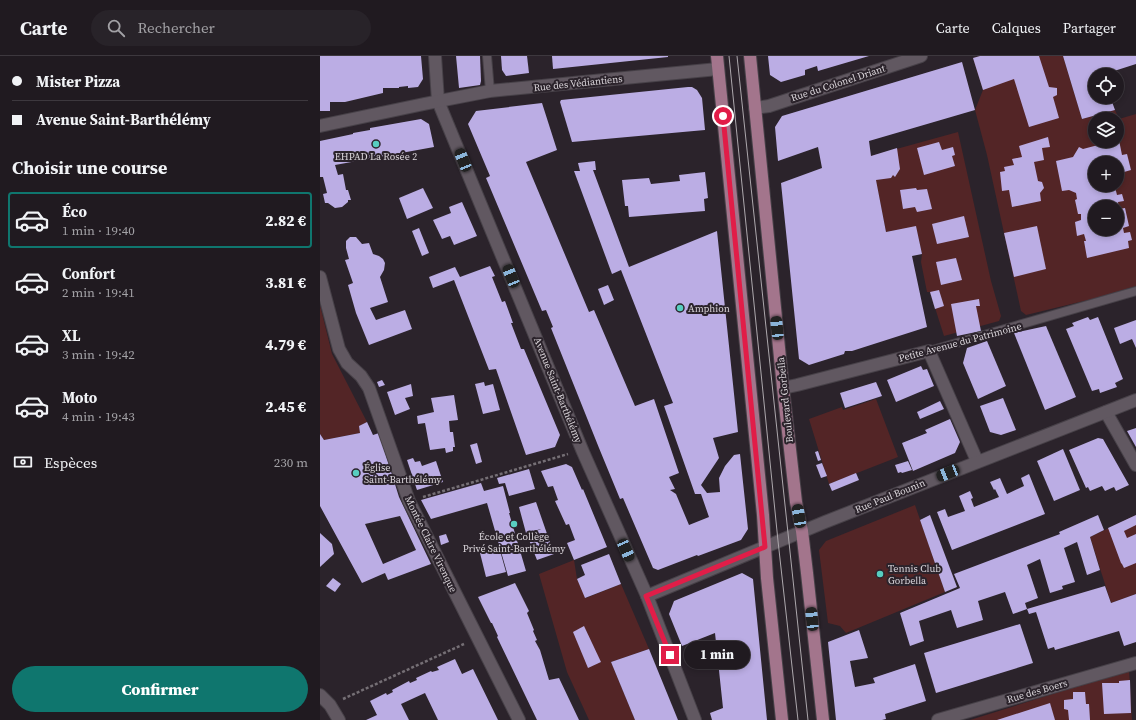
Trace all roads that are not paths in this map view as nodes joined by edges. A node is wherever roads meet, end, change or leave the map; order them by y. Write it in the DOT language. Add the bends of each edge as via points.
graph roads {
  1 [pos="434,56"];
  2 [pos="487,56"];
  3 [pos="717,56"];
  4 [pos="750,56"];
  5 [pos="921,56"];
  6 [pos="718,69"];
  7 [pos="490,91"];
  8 [pos="438,101"];
  9 [pos="755,108"];
  10 [pos="320,126"];
  11 [pos="320,277"];
  12 [pos="1136,291"];
  13 [pos="929,351"];
  14 [pos="783,388"];
  15 [pos="1136,400"];
  16 [pos="1106,412"];
  17 [pos="977,461"];
  18 [pos="1136,465"];
  19 [pos="802,531"];
  20 [pos="765,547"];
  21 [pos="646,596"];
  22 [pos="1136,663"];
  23 [pos="320,695"];
  24 [pos="339,720"];
  25 [pos="519,720"];
  26 [pos="695,720"];
  27 [pos="782,720"];
  28 [pos="823,720"];
  29 [pos="938,720"];
  1 -- 8 [label="street, Avenue Saint-Barthélémy"];
  2 -- 7 [label="lane"];
  3 -- 6 [label="main road"];
  4 -- 9 [label="main road, Boulevard Gorbella"];
  5 -- 9 [label="street, Rue du Colonel Driant" via="769,106"];
  6 -- 7 [label="street, Rue des Védiantiens"];
  6 -- 20 [label="main road"];
  7 -- 8 [label="street, Rue des Védiantiens"];
  8 -- 10 [label="street, Rue des Védiantiens"];
  8 -- 21 [label="street, Avenue Saint-Barthélémy" via="580,445"];
  9 -- 14 [label="main road, Boulevard Gorbella"];
  11 -- 25 [label="street, Montée Claire Virenque" via="346,363 361,376 369,388 409,501"];
  12 -- 13 [label="lane, Petite Avenue du Patrimoine"];
  13 -- 14 [label="street, Petite Avenue du Patrimoine"];
  13 -- 17 [label="street"];
  14 -- 19 [label="main road, Boulevard Gorbella" via="796,502"];
  15 -- 16 [label="street, Rue Paul Bounin"];
  16 -- 17 [label="street, Rue Paul Bounin"];
  16 -- 18 [label="street"];
  17 -- 19 [label="street, Rue Paul Bounin"];
  19 -- 20 [label="street, Rue Paul Bounin"];
  19 -- 28 [label="main road, Boulevard Gorbella"];
  20 -- 21 [label="street, Rue Paul Bounin"];
  20 -- 27 [label="main road"];
  21 -- 26 [label="street, Avenue Saint-Barthélémy"];
  22 -- 29 [label="street, Rue des Boers"];
  23 -- 24 [label="street"];
}
